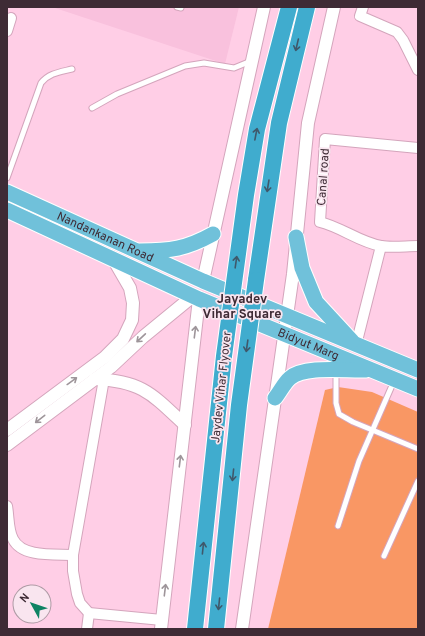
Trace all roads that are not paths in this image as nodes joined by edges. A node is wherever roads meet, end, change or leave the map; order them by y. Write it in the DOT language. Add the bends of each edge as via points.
graph roads {
  1 [pos="264,7"];
  2 [pos="289,7"];
  3 [pos="307,7"];
  4 [pos="334,7"];
  5 [pos="363,7"];
  6 [pos="11,18"];
  7 [pos="7,31"];
  8 [pos="251,61"];
  9 [pos="72,69"];
  10 [pos="418,70"];
  11 [pos="92,108"];
  12 [pos="418,148"];
  13 [pos="7,178"];
  14 [pos="7,192"];
  15 [pos="7,210"];
  16 [pos="213,234"];
  17 [pos="296,237"];
  18 [pos="381,246"];
  19 [pos="418,246"];
  20 [pos="135,251"];
  21 [pos="112,257"];
  22 [pos="203,281"];
  23 [pos="196,297"];
  24 [pos="287,317"];
  25 [pos="284,335"];
  26 [pos="356,345"];
  27 [pos="373,370"];
  28 [pos="418,370"];
  29 [pos="336,371"];
  30 [pos="99,379"];
  31 [pos="394,379"];
  32 [pos="418,389"];
  33 [pos="275,398"];
  34 [pos="185,425"];
  35 [pos="7,430"];
  36 [pos="372,430"];
  37 [pos="7,445"];
  38 [pos="418,449"];
  39 [pos="418,481"];
  40 [pos="7,506"];
  41 [pos="338,526"];
  42 [pos="73,555"];
  43 [pos="384,556"];
  44 [pos="89,613"];
  45 [pos="161,624"];
  46 [pos="87,629"];
  47 [pos="195,629"];
  48 [pos="216,629"];
  49 [pos="242,629"];
  1 -- 8 [label="street"];
  47 -- 2 [label="highway, Jaydev Vihar Flyover, one-way, bridge" via="224,356 246,195 257,129"];
  3 -- 48 [label="highway, Jaydev Vihar Flyover, one-way, bridge" via="279,123 267,193 239,405"];
  4 -- 17 [label="street" via="308,123"];
  5 -- 10 [label="street" via="360,16 397,32"];
  6 -- 7 [label="street"];
  8 -- 11 [label="lane" via="234,68 204,63 185,66 117,94"];
  8 -- 16 [label="street"];
  9 -- 13 [label="lane" via="47,76 41,83"];
  12 -- 18 [label="street, Canal road" via="325,139 320,222"];
  14 -- 20 [label="main road, Nandankanan Road"];
  15 -- 21 [label="main road, Nandankanan Road"];
  16 -- 20 [label="main road" via="186,248"];
  16 -- 22 [label="street"];
  17 -- 24 [label="street"];
  17 -- 26 [label="main road" via="302,268 316,302"];
  18 -- 19 [label="street"];
  18 -- 26 [label="street"];
  20 -- 22 [label="main road, Nandankanan Road"];
  21 -- 23 [label="main road, Nandankanan Road"];
  35 -- 21 [label="street, one-way" via="105,357 123,339 132,320 133,303 130,288"];
  22 -- 24 [label="main road, Bidyut Marg"];
  23 -- 25 [label="main road, Bidyut Marg"];
  23 -- 30 [label="street, one-way" via="159,322"];
  34 -- 23 [label="street, one-way"];
  24 -- 25 [label="street"];
  24 -- 26 [label="main road, Bidyut Marg"];
  25 -- 27 [label="main road, Bidyut Marg"];
  25 -- 33 [label="street"];
  26 -- 28 [label="main road, Bidyut Marg"];
  27 -- 29 [label="main road"];
  27 -- 31 [label="main road, Bidyut Marg"];
  29 -- 33 [label="main road" via="314,370 298,374 290,378"];
  29 -- 36 [label="lane" via="336,403 339,414"];
  30 -- 34 [label="street" via="118,380 143,389"];
  30 -- 37 [label="street, one-way"];
  30 -- 42 [label="street"];
  31 -- 32 [label="main road, Bidyut Marg"];
  31 -- 36 [label="lane"];
  33 -- 49 [label="street"];
  45 -- 34 [label="street, one-way"];
  36 -- 38 [label="lane"];
  36 -- 41 [label="lane"];
  39 -- 43 [label="lane"];
  40 -- 42 [label="street" via="11,534 20,548 28,552"];
  42 -- 44 [label="street" via="76,594"];
  44 -- 45 [label="street"];
  44 -- 46 [label="street"];
}
